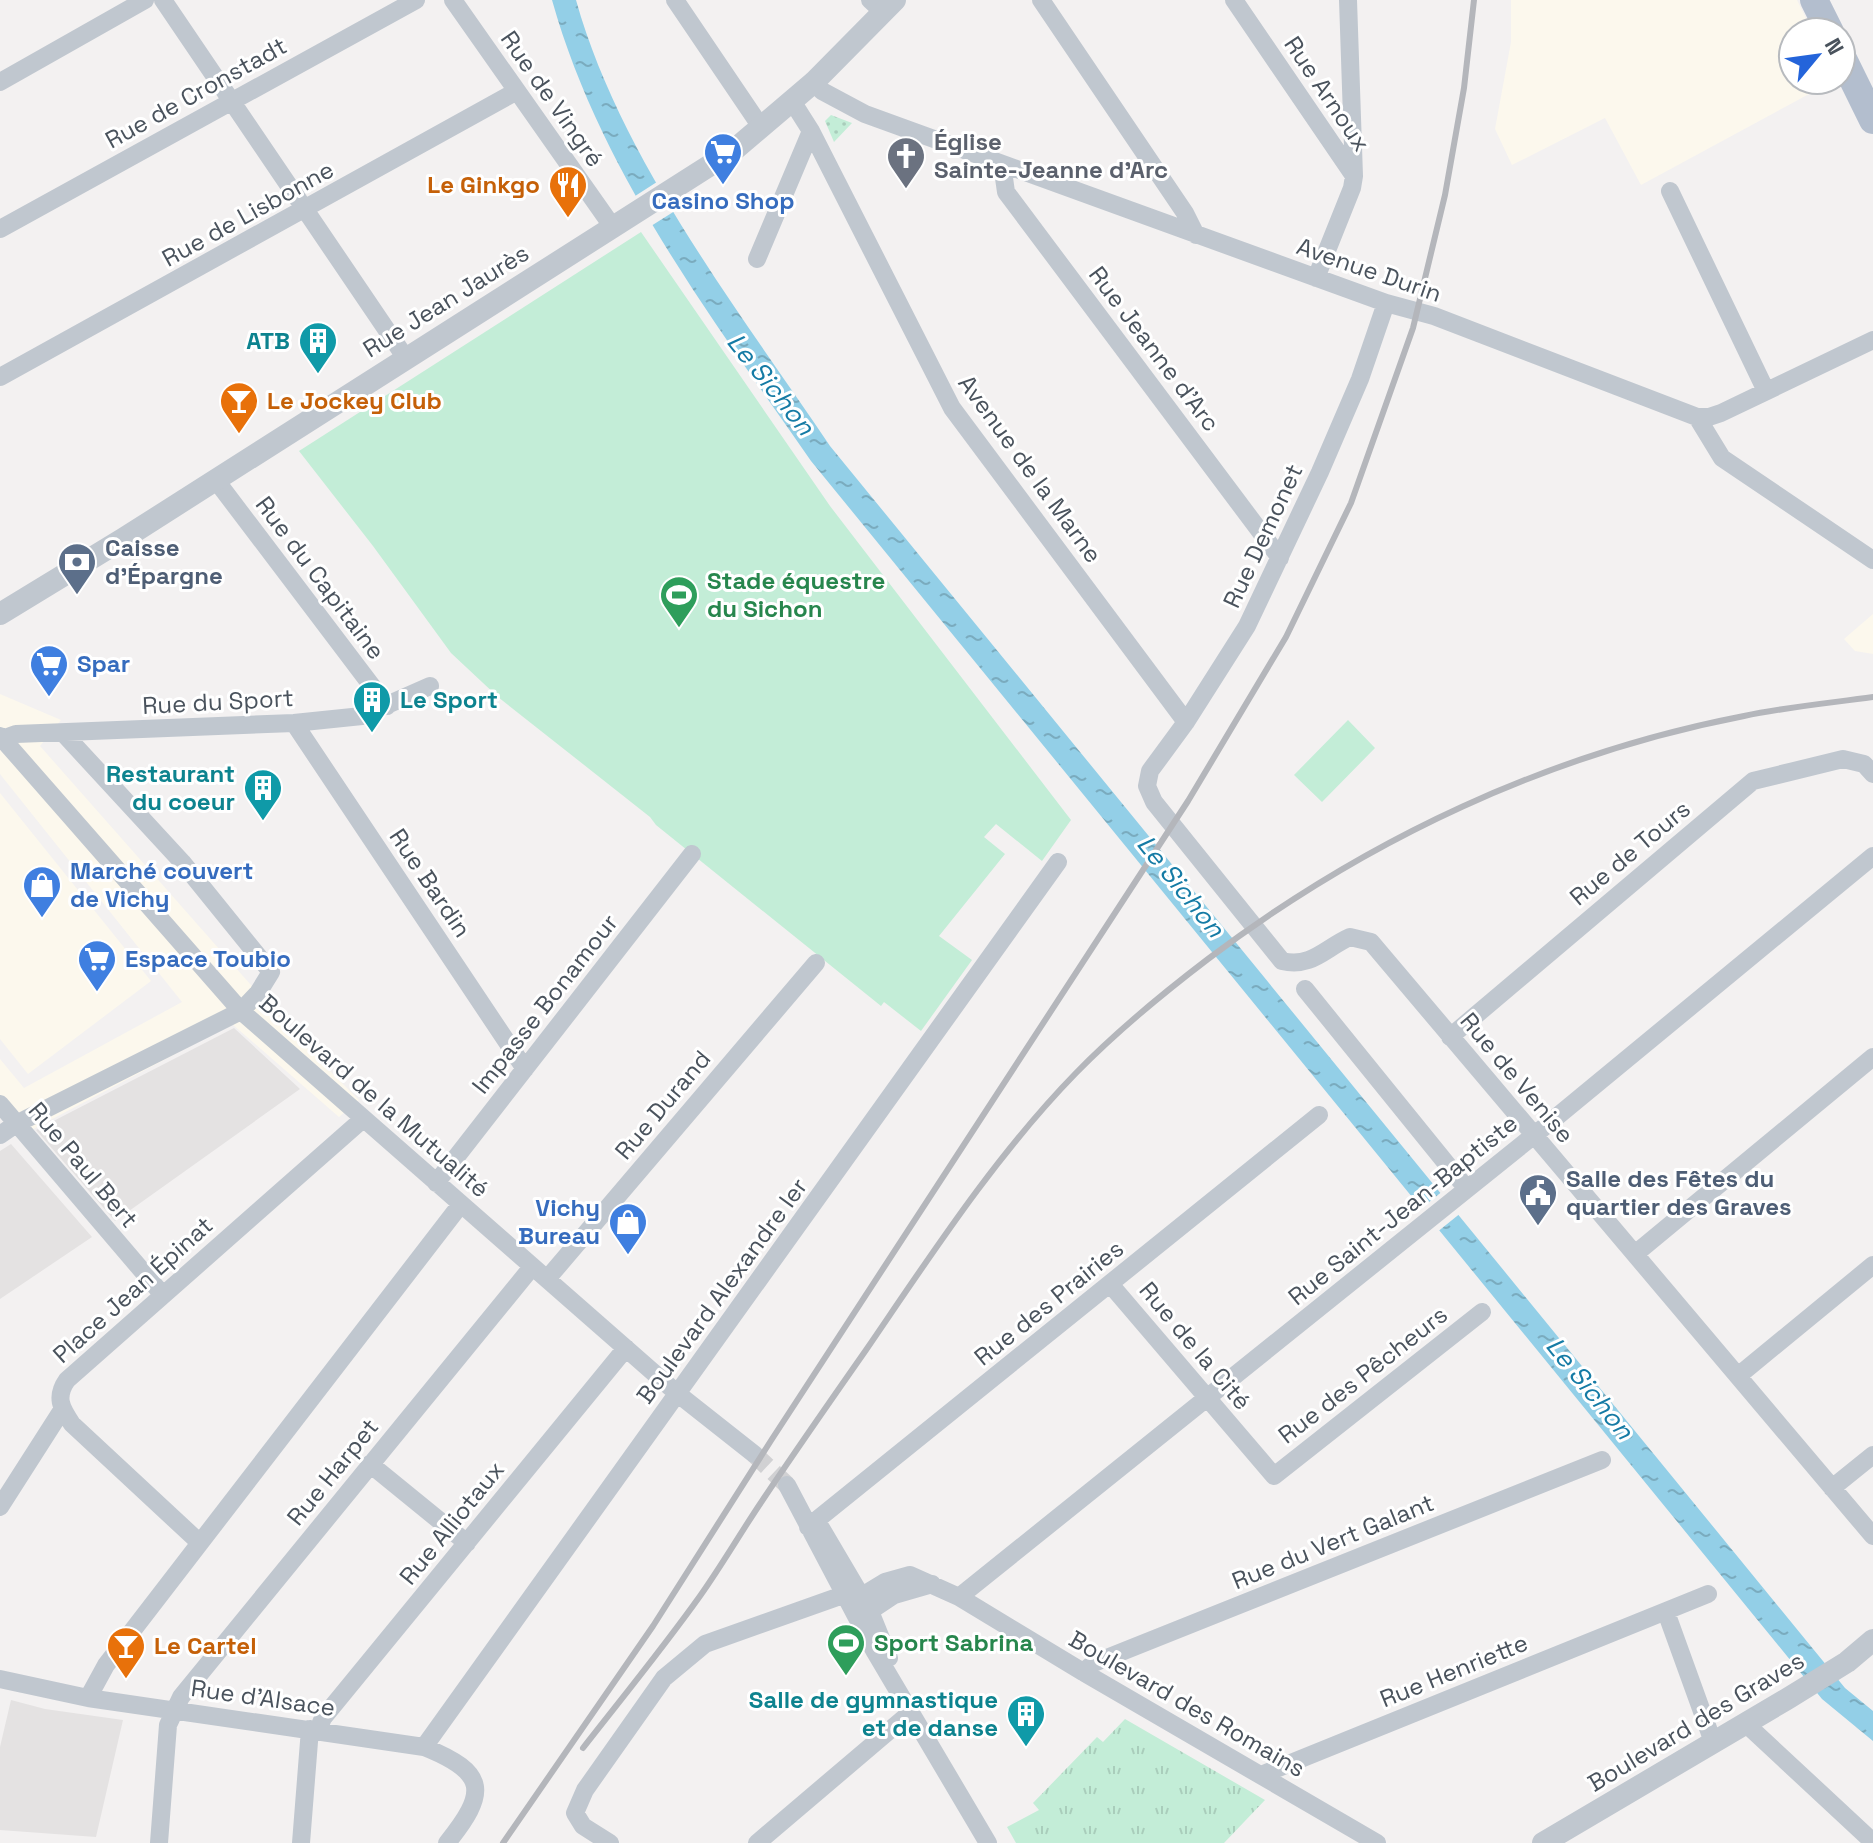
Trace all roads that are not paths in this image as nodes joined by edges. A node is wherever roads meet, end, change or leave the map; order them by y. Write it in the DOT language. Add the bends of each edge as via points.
graph roads {
  1 [pos="145,0"];
  2 [pos="163,0"];
  3 [pos="416,0"];
  4 [pos="453,0"];
  5 [pos="675,0"];
  6 [pos="1041,0"];
  7 [pos="1234,0"];
  8 [pos="1348,0"];
  9 [pos="883,4"];
  10 [pos="0,82"];
  11 [pos="814,82"];
  12 [pos="1857,88"];
  13 [pos="517,91"];
  14 [pos="232,101"];
  15 [pos="792,101"];
  16 [pos="1873,120"];
  17 [pos="761,127"];
  18 [pos="811,131"];
  19 [pos="1002,164"];
  20 [pos="1354,176"];
  21 [pos="1670,191"];
  22 [pos="305,210"];
  23 [pos="612,226"];
  24 [pos="0,229"];
  25 [pos="1196,235"];
  26 [pos="757,259"];
  27 [pos="1316,278"];
  28 [pos="1386,303"];
  29 [pos="1873,340"];
  30 [pos="405,357"];
  31 [pos="0,377"];
  32 [pos="1766,391"];
  33 [pos="1697,417"];
  34 [pos="215,479"];
  35 [pos="1280,558"];
  36 [pos="1873,560"];
  37 [pos="0,614"];
  38 [pos="430,686"];
  39 [pos="387,706"];
  40 [pos="1186,722"];
  41 [pos="294,723"];
  42 [pos="64,734"];
  43 [pos="1,737"];
  44 [pos="1869,769"];
  45 [pos="1150,771"];
  46 [pos="692,854"];
  47 [pos="1873,856"];
  48 [pos="1058,862"];
  49 [pos="816,963"];
  50 [pos="1305,989"];
  51 [pos="241,1011"];
  52 [pos="1450,1037"];
  53 [pos="1873,1057"];
  54 [pos="525,1069"];
  55 [pos="0,1104"];
  56 [pos="1319,1115"];
  57 [pos="363,1119"];
  58 [pos="16,1124"];
  59 [pos="0,1135"];
  60 [pos="1534,1135"];
  61 [pos="436,1183"];
  62 [pos="1467,1189"];
  63 [pos="461,1204"];
  64 [pos="1635,1254"];
  65 [pos="1873,1265"];
  66 [pos="532,1267"];
  67 [pos="547,1279"];
  68 [pos="1110,1284"];
  69 [pos="162,1294"];
  70 [pos="1482,1312"];
  71 [pos="626,1348"];
  72 [pos="1738,1376"];
  73 [pos="678,1394"];
  74 [pos="1208,1398"];
  75 [pos="62,1410"];
  76 [pos="754,1454"];
  77 [pos="1873,1455"];
  78 [pos="1602,1460"];
  79 [pos="370,1464"];
  80 [pos="1274,1476"];
  81 [pos="1832,1488"];
  82 [pos="0,1507"];
  83 [pos="1873,1536"];
  84 [pos="200,1543"];
  85 [pos="467,1543"];
  86 [pos="1708,1594"];
  87 [pos="959,1597"];
  88 [pos="858,1600"];
  89 [pos="1666,1612"];
  90 [pos="1873,1640"];
  91 [pos="1083,1672"];
  92 [pos="0,1679"];
  93 [pos="88,1698"];
  94 [pos="173,1710"];
  95 [pos="910,1713"];
  96 [pos="1745,1723"];
  97 [pos="314,1729"];
  98 [pos="1713,1742"];
  99 [pos="424,1747"];
  100 [pos="1261,1775"];
  101 [pos="1873,1842"];
  102 [pos="159,1843"];
  103 [pos="301,1843"];
  104 [pos="447,1843"];
  105 [pos="610,1843"];
  106 [pos="757,1843"];
  107 [pos="988,1843"];
  108 [pos="1377,1843"];
  109 [pos="1543,1843"];
  1 -- 10 [label="street"];
  2 -- 14 [label="street"];
  3 -- 14 [label="street, Rue de Cronstadt"];
  4 -- 13 [label="street, Rue de Vingré"];
  5 -- 17 [label="street"];
  6 -- 25 [label="street"];
  7 -- 20 [label="street, Rue Arnoux"];
  8 -- 20 [label="street"];
  9 -- 11 [label="street, Rue Jean Jaurès"];
  11 -- 15 [label="street, Rue Jean Jaurès"];
  11 -- 19 [label="street, Avenue Durin" via="865,114"];
  12 -- 16 [label="main road"];
  13 -- 22 [label="street, Rue de Lisbonne"];
  13 -- 23 [label="street, Rue de Vingré"];
  14 -- 22 [label="street"];
  14 -- 24 [label="street, Rue de Cronstadt"];
  15 -- 17 [label="street, Rue Jean Jaurès"];
  15 -- 18 [label="street, Avenue de la Marne"];
  17 -- 23 [label="street, Rue Jean Jaurès" via="734,150"];
  18 -- 26 [label="street"];
  18 -- 40 [label="street, Avenue de la Marne" via="952,408"];
  19 -- 25 [label="street, Avenue Durin"];
  19 -- 35 [label="street, Rue Jeanne d'Arc" via="1006,192"];
  20 -- 27 [label="street"];
  21 -- 32 [label="street"];
  22 -- 30 [label="street"];
  22 -- 31 [label="street, Rue de Lisbonne"];
  23 -- 30 [label="street, Rue Jean Jaurès"];
  25 -- 27 [label="street, Avenue Durin"];
  27 -- 28 [label="street, Avenue Durin"];
  28 -- 33 [label="street, Avenue Durin" via="1434,316"];
  28 -- 35 [label="street, Rue Demonet" via="1360,379"];
  29 -- 32 [label="street"];
  30 -- 34 [label="street, Rue Jean Jaurès"];
  32 -- 33 [label="street" via="1721,413"];
  33 -- 36 [label="street" via="1722,458"];
  34 -- 37 [label="street, Rue Jean Jaurès"];
  34 -- 39 [label="street, Rue du Capitaine"];
  35 -- 40 [label="street, Rue Demonet" via="1247,626"];
  38 -- 39 [label="street, Rue du Sport"];
  39 -- 41 [label="street, Rue du Sport" via="362,716"];
  40 -- 45 [label="street, Rue Demonet"];
  41 -- 42 [label="street, Rue du Sport"];
  41 -- 54 [label="street, Rue Bardin"];
  42 -- 43 [label="street, Rue du Sport"];
  42 -- 51 [label="street" via="182,862 271,972"];
  43 -- 51 [label="street, Boulevard de la Mutualité"];
  44 -- 52 [label="street, Rue de Tours" via="1843,759 1753,781"];
  45 -- 52 [label="street, Rue de Venise" via="1147,786 1154,802 1282,961 1305,962 1350,937 1371,942"];
  46 -- 54 [label="street, Impasse Bonamour"];
  47 -- 60 [label="street, Rue Saint-Jean-Baptiste"];
  48 -- 73 [label="street, Boulevard Alexandre Ier"];
  49 -- 67 [label="street, Rue Durand"];
  50 -- 62 [label="street"];
  51 -- 57 [label="street, Boulevard de la Mutualité"];
  51 -- 58 [label="street"];
  52 -- 60 [label="street, Rue de Venise"];
  53 -- 64 [label="street"];
  54 -- 61 [label="street, Impasse Bonamour"];
  55 -- 58 [label="street, Rue Paul Bert"];
  56 -- 68 [label="street, Rue des Prairies"];
  57 -- 61 [label="street, Boulevard de la Mutualité"];
  57 -- 69 [label="street, Place Jean Épinat"];
  58 -- 59 [label="street"];
  58 -- 69 [label="street, Rue Paul Bert"];
  60 -- 62 [label="street, Rue Saint-Jean-Baptiste"];
  60 -- 64 [label="street, Rue de Venise"];
  61 -- 63 [label="street, Boulevard de la Mutualité"];
  62 -- 74 [label="street, Rue Saint-Jean-Baptiste"];
  63 -- 66 [label="street, Boulevard de la Mutualité"];
  63 -- 84 [label="street"];
  64 -- 72 [label="street, Rue de Venise"];
  65 -- 72 [label="street"];
  66 -- 67 [label="street, Boulevard de la Mutualité"];
  66 -- 79 [label="street, Rue Harpet"];
  67 -- 71 [label="street, Boulevard de la Mutualité"];
  68 -- 74 [label="street, Rue de la Cité"];
  68 -- 88 [label="street, Rue des Prairies" via="812,1524"];
  69 -- 75 [label="street, Place Jean Épinat" via="67,1380 59,1396"];
  70 -- 80 [label="street, Rue des Pêcheurs"];
  71 -- 73 [label="street, Boulevard de la Mutualité"];
  71 -- 85 [label="street, Rue Alliotaux"];
  72 -- 81 [label="street, Rue de Venise"];
  73 -- 76 [label="street, Boulevard de la Mutualité"];
  73 -- 99 [label="street, Boulevard Alexandre Ier"];
  74 -- 80 [label="street, Rue de la Cité"];
  74 -- 87 [label="street, Rue Saint-Jean-Baptiste"];
  75 -- 82 [label="street, Place Jean Épinat"];
  75 -- 84 [label="street"];
  77 -- 81 [label="street"];
  78 -- 91 [label="street, Rue du Vert Galant" via="1094,1663"];
  79 -- 85 [label="street"];
  79 -- 94 [label="street, Rue Harpet"];
  81 -- 83 [label="street, Rue de Venise"];
  84 -- 93 [label="street" via="106,1665"];
  85 -- 97 [label="street, Rue Alliotaux"];
  86 -- 89 [label="street, Rue Henriette"];
  87 -- 88 [label="street, Boulevard des Romains" via="932,1584"];
  87 -- 91 [label="street, Boulevard des Romains"];
  88 -- 95 [label="street"];
  88 -- 95 [label="street"];
  88 -- 105 [label="street, Boulevard des Romains" via="705,1644 664,1678 585,1790 575,1813 583,1826"];
  89 -- 98 [label="street"];
  89 -- 100 [label="street, Rue Henriette"];
  90 -- 96 [label="street, Boulevard des Graves" via="1847,1662"];
  91 -- 100 [label="street, Boulevard des Romains"];
  92 -- 93 [label="street, Rue d'Alsace"];
  93 -- 94 [label="street, Rue d'Alsace"];
  94 -- 97 [label="street, Rue d'Alsace"];
  94 -- 102 [label="street"];
  95 -- 106 [label="street"];
  95 -- 107 [label="street"];
  96 -- 98 [label="street, Boulevard des Graves"];
  96 -- 101 [label="street"];
  97 -- 99 [label="street, Rue d'Alsace"];
  97 -- 103 [label="street"];
  98 -- 109 [label="street, Boulevard des Graves"];
  99 -- 104 [label="street, Rue d'Alsace" via="462,1766 477,1795"];
  100 -- 108 [label="street, Boulevard des Romains"];
}
